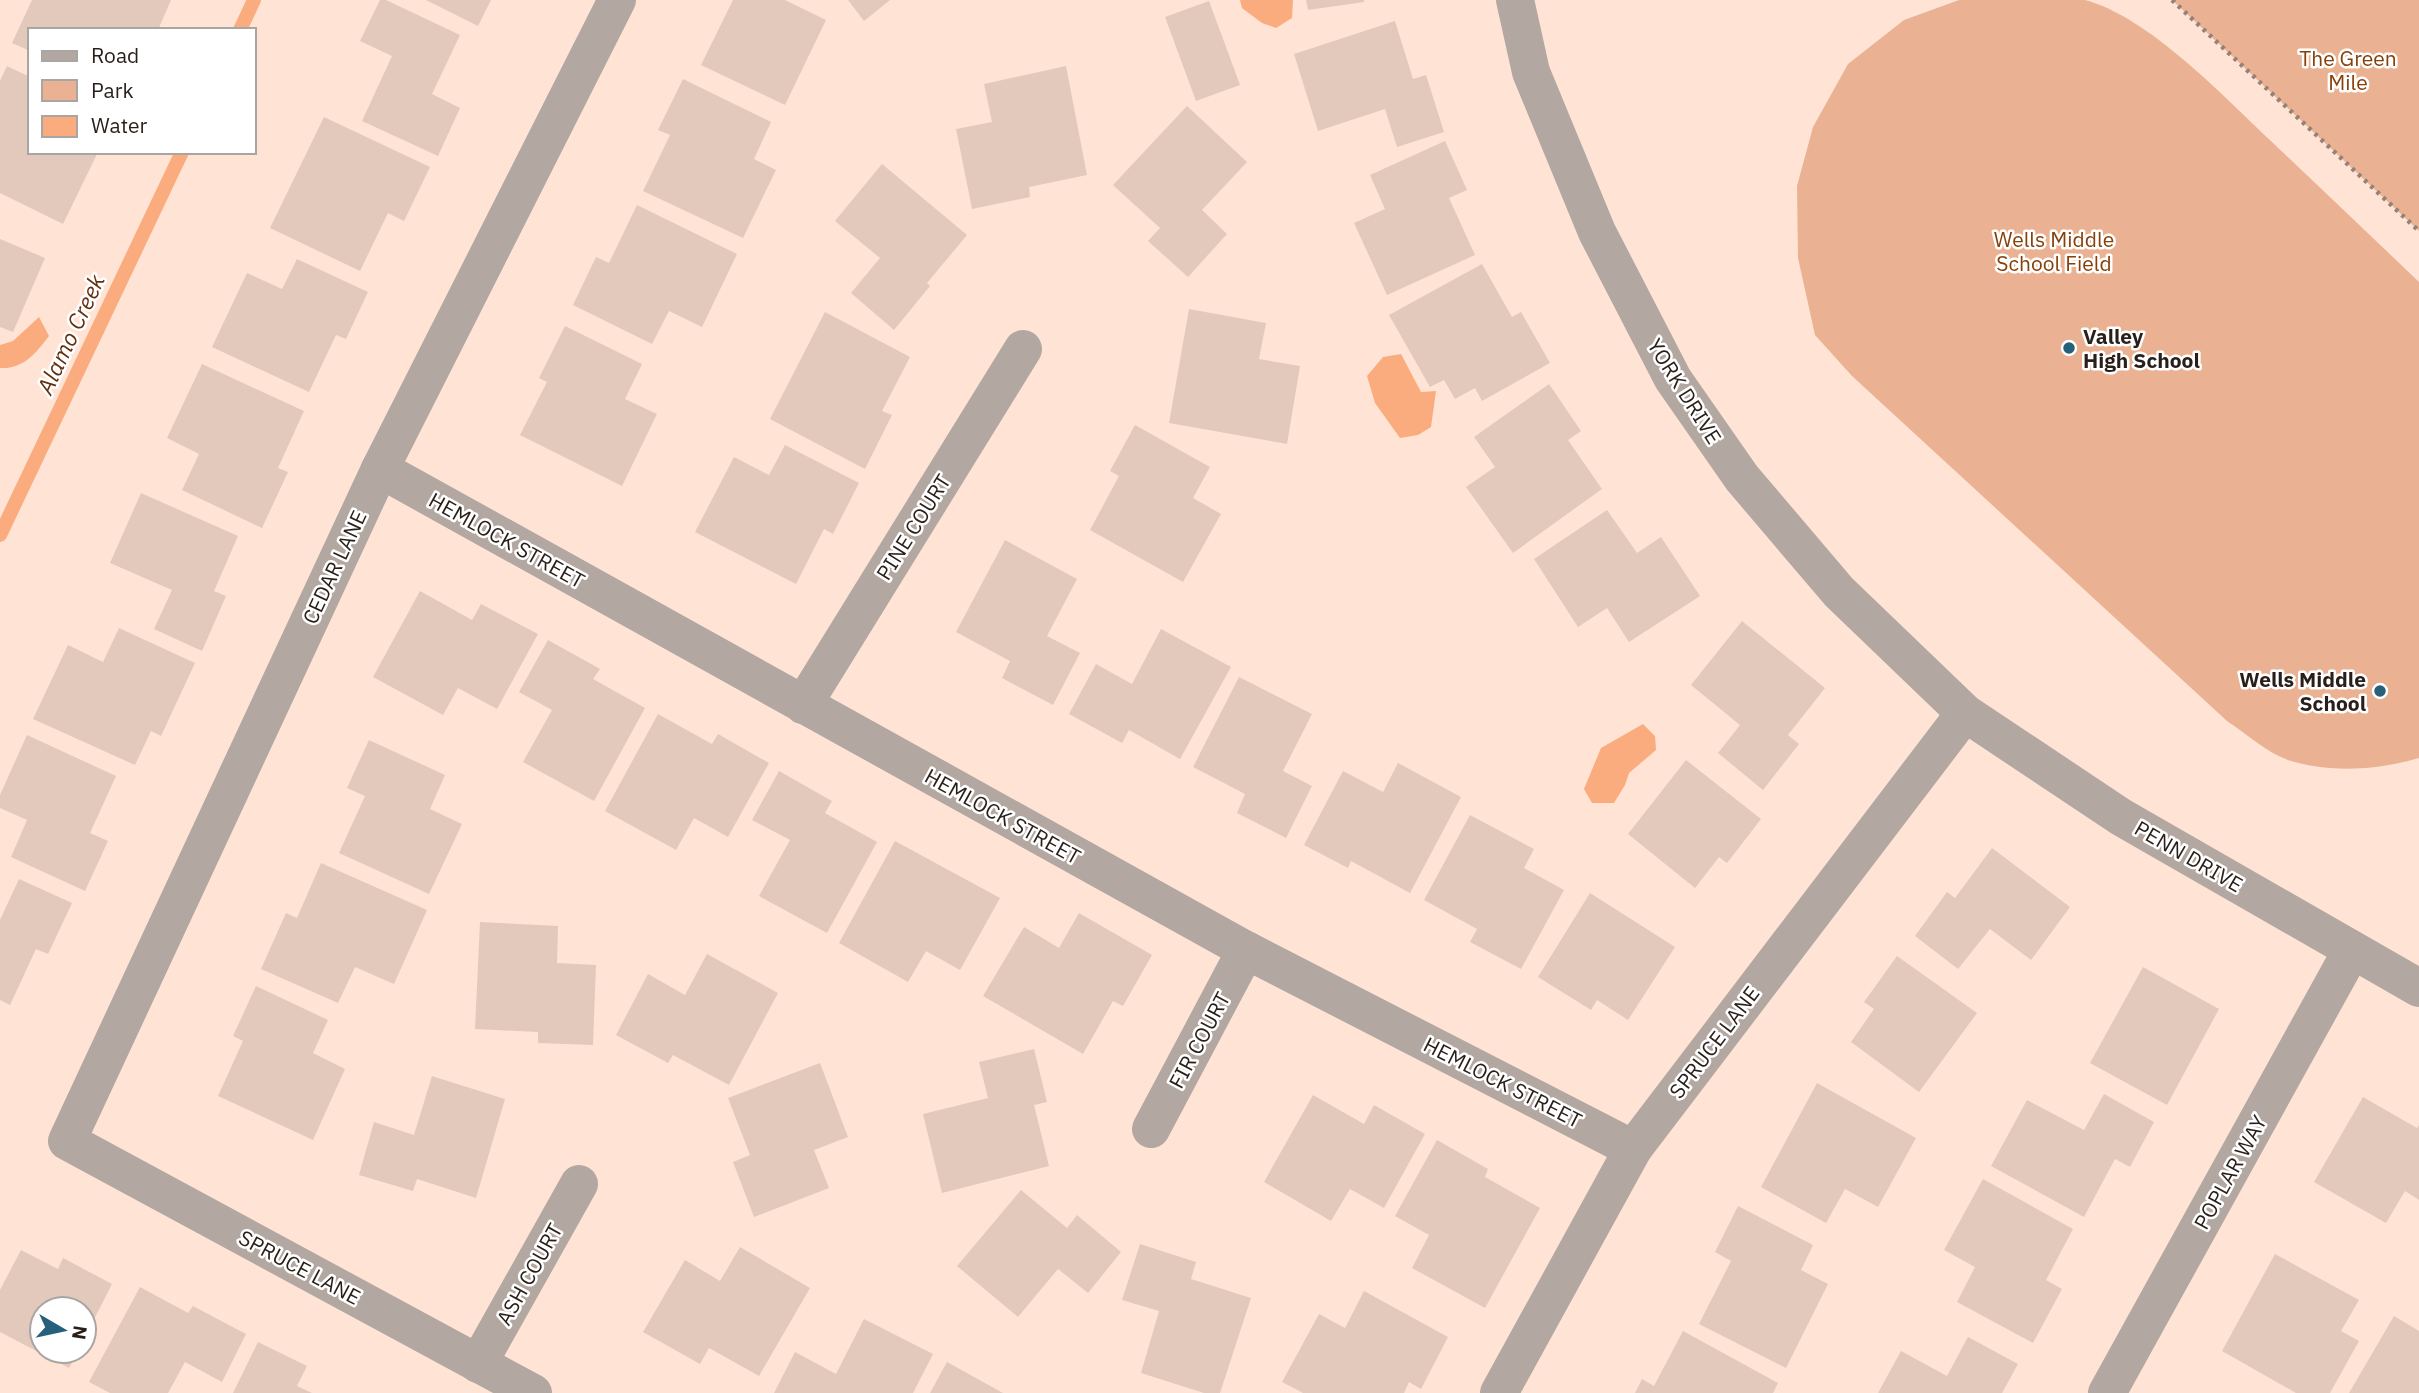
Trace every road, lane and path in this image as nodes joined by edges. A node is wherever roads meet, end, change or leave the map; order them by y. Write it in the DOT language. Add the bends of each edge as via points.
graph roads {
  1 [pos="617,0"];
  2 [pos="1515,0"];
  3 [pos="2172,0"];
  4 [pos="2419,231"];
  5 [pos="1023,349"];
  6 [pos="380,469"];
  7 [pos="803,705"];
  8 [pos="1965,713"];
  9 [pos="1246,950"];
  10 [pos="2353,950"];
  11 [pos="2419,988"];
  12 [pos="1151,1129"];
  13 [pos="67,1142"];
  14 [pos="1633,1149"];
  15 [pos="579,1184"];
  16 [pos="478,1364"];
  17 [pos="533,1393"];
  18 [pos="1499,1393"];
  19 [pos="2107,1393"];
  1 -- 6 [label="street, CEDAR LANE"];
  2 -- 8 [label="street, YORK DRIVE" via="1531,72 1597,232 1672,379 1742,478 1839,592"];
  3 -- 4 [label="path"];
  5 -- 7 [label="street, PINE COURT"];
  6 -- 7 [label="street, HEMLOCK STREET"];
  6 -- 13 [label="street, CEDAR LANE"];
  7 -- 9 [label="street, HEMLOCK STREET"];
  8 -- 10 [label="street, PENN DRIVE" via="2121,817"];
  8 -- 14 [label="street, SPRUCE LANE"];
  9 -- 12 [label="street, FIR COURT"];
  9 -- 14 [label="street, HEMLOCK STREET"];
  10 -- 11 [label="street, PENN DRIVE"];
  10 -- 19 [label="street, POPLAR WAY"];
  13 -- 16 [label="street, SPRUCE LANE"];
  14 -- 18 [label="street, SPRUCE LANE"];
  15 -- 16 [label="street, ASH COURT"];
  16 -- 17 [label="street, SPRUCE LANE"];
}
